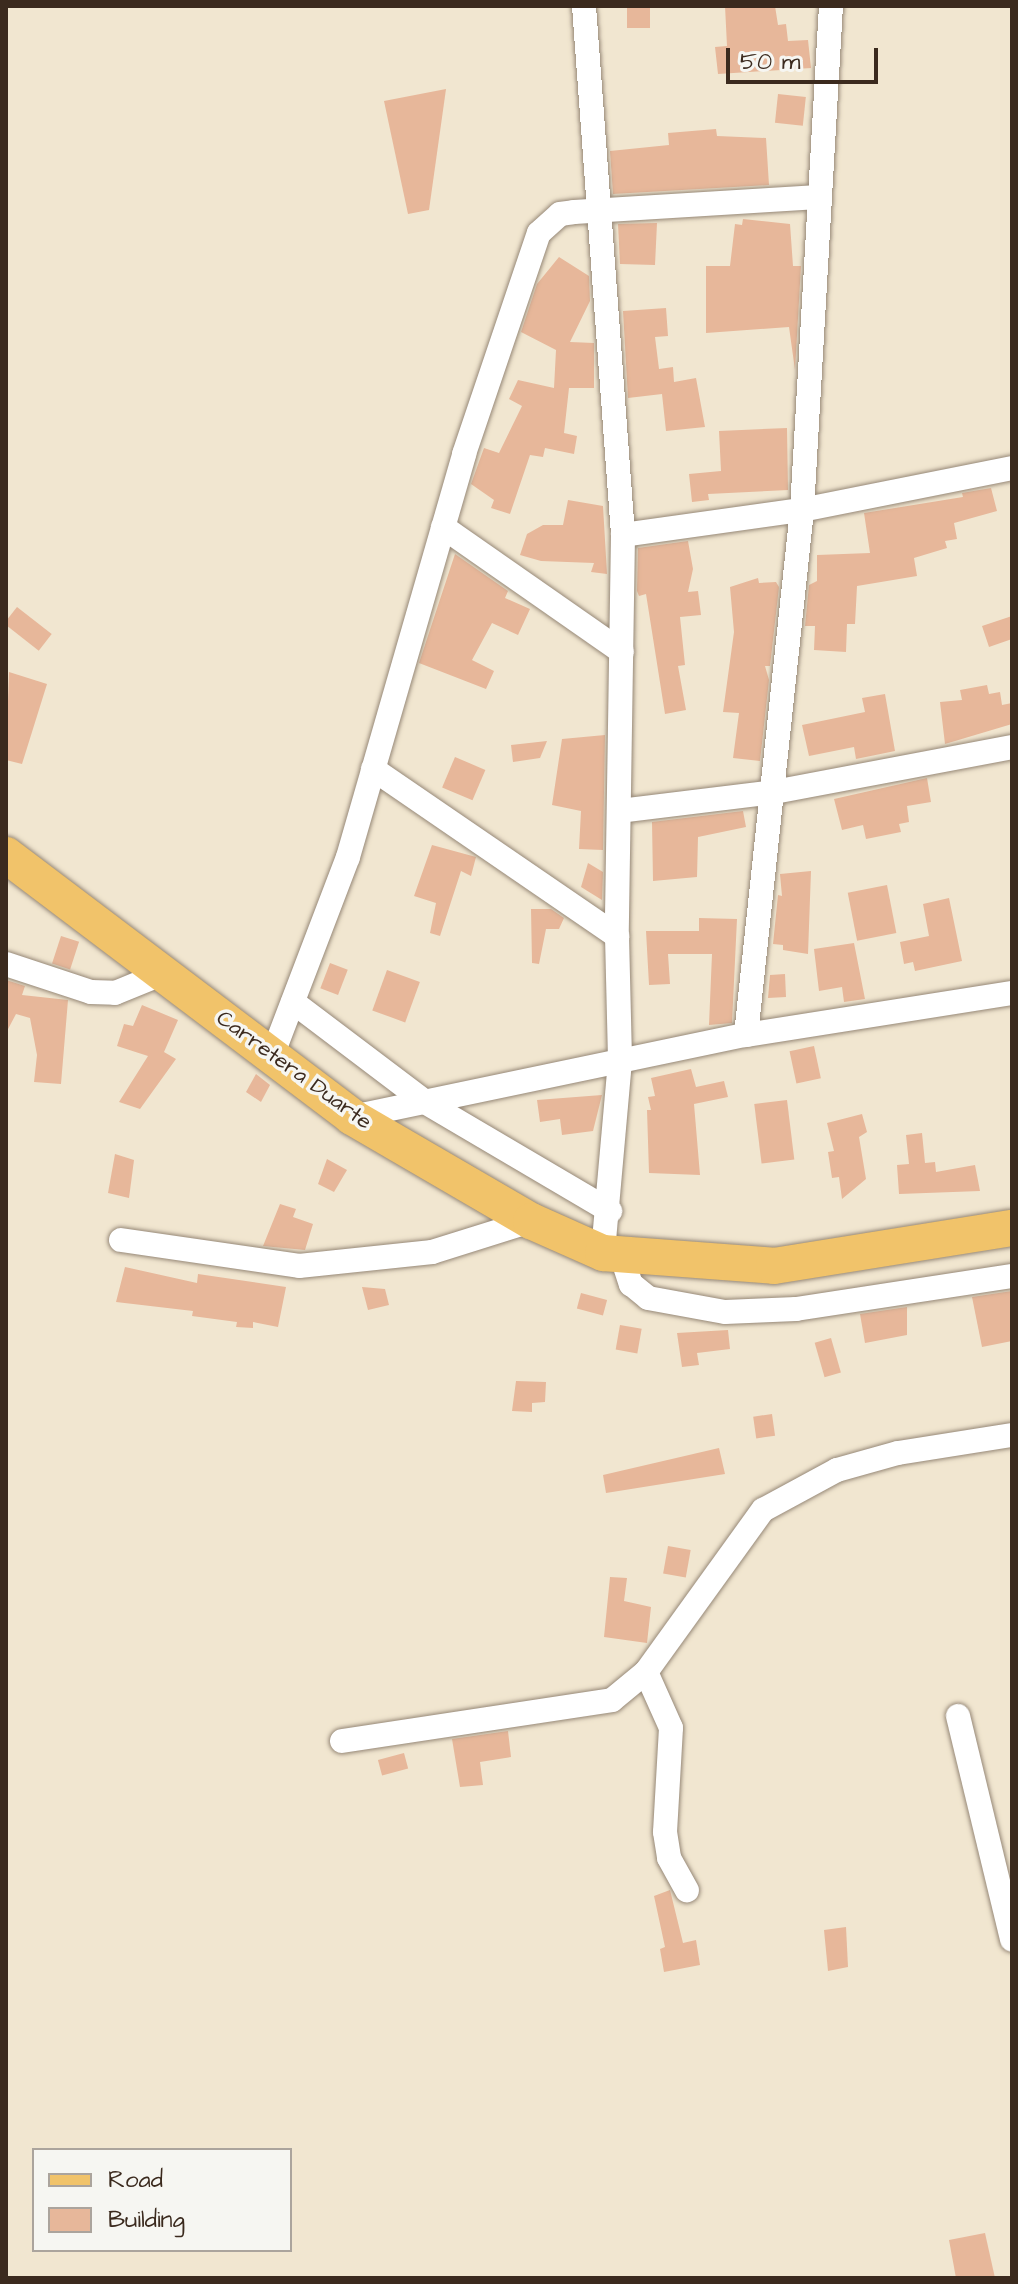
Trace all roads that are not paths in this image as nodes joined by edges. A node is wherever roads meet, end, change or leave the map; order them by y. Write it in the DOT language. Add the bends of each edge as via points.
graph roads {
  1 [pos="584,6"];
  2 [pos="831,6"];
  3 [pos="819,197"];
  4 [pos="602,209"];
  5 [pos="1012,468"];
  6 [pos="802,510"];
  7 [pos="443,527"];
  8 [pos="623,535"];
  9 [pos="622,652"];
  10 [pos="1012,747"];
  11 [pos="373,769"];
  12 [pos="774,792"];
  13 [pos="620,811"];
  14 [pos="6,855"];
  15 [pos="617,936"];
  16 [pos="6,964"];
  17 [pos="164,973"];
  18 [pos="1012,993"];
  19 [pos="293,1002"];
  20 [pos="746,1035"];
  21 [pos="272,1056"];
  22 [pos="620,1061"];
  23 [pos="425,1102"];
  24 [pos="352,1117"];
  25 [pos="610,1211"];
  26 [pos="531,1221"];
  27 [pos="1012,1228"];
  28 [pos="121,1240"];
  29 [pos="612,1253"];
  30 [pos="1012,1276"];
  31 [pos="1012,1435"];
  32 [pos="646,1672"];
  33 [pos="958,1716"];
  34 [pos="342,1741"];
  35 [pos="1003,1864"];
  36 [pos="687,1890"];
  37 [pos="1012,1940"];
  1 -- 4 [label="street"];
  2 -- 3 [label="street"];
  3 -- 4 [label="street"];
  3 -- 6 [label="street"];
  4 -- 7 [label="street" via="560,214 539,233"];
  4 -- 8 [label="street"];
  5 -- 6 [label="street"];
  6 -- 8 [label="street"];
  6 -- 12 [label="street"];
  7 -- 9 [label="street"];
  7 -- 11 [label="street"];
  8 -- 9 [label="street"];
  9 -- 13 [label="street"];
  10 -- 12 [label="street"];
  11 -- 15 [label="street"];
  11 -- 19 [label="street" via="348,857"];
  12 -- 13 [label="street"];
  12 -- 20 [label="street"];
  13 -- 15 [label="street"];
  14 -- 17 [label="main road, Carretera Duarte"];
  15 -- 22 [label="street"];
  16 -- 17 [label="street" via="91,992 115,993"];
  17 -- 21 [label="main road, Carretera Duarte"];
  18 -- 20 [label="street"];
  19 -- 21 [label="street"];
  19 -- 23 [label="street"];
  20 -- 22 [label="street"];
  21 -- 24 [label="main road, Carretera Duarte"];
  22 -- 23 [label="street"];
  22 -- 25 [label="street"];
  23 -- 24 [label="street"];
  23 -- 25 [label="street"];
  24 -- 26 [label="main road, Carretera Duarte"];
  25 -- 29 [label="street"];
  26 -- 28 [label="street" via="432,1252 299,1266"];
  26 -- 29 [label="main road, Carretera Duarte"];
  27 -- 29 [label="main road, Carretera Duarte" via="774,1266"];
  29 -- 30 [label="street" via="631,1284 648,1298 725,1312 796,1309"];
  31 -- 32 [label="street" via="898,1453 837,1470 763,1510"];
  32 -- 34 [label="street" via="612,1700 590,1706"];
  32 -- 36 [label="street" via="671,1728 665,1832 669,1858"];
  33 -- 35 [label="street"];
  35 -- 37 [label="street"];
}
